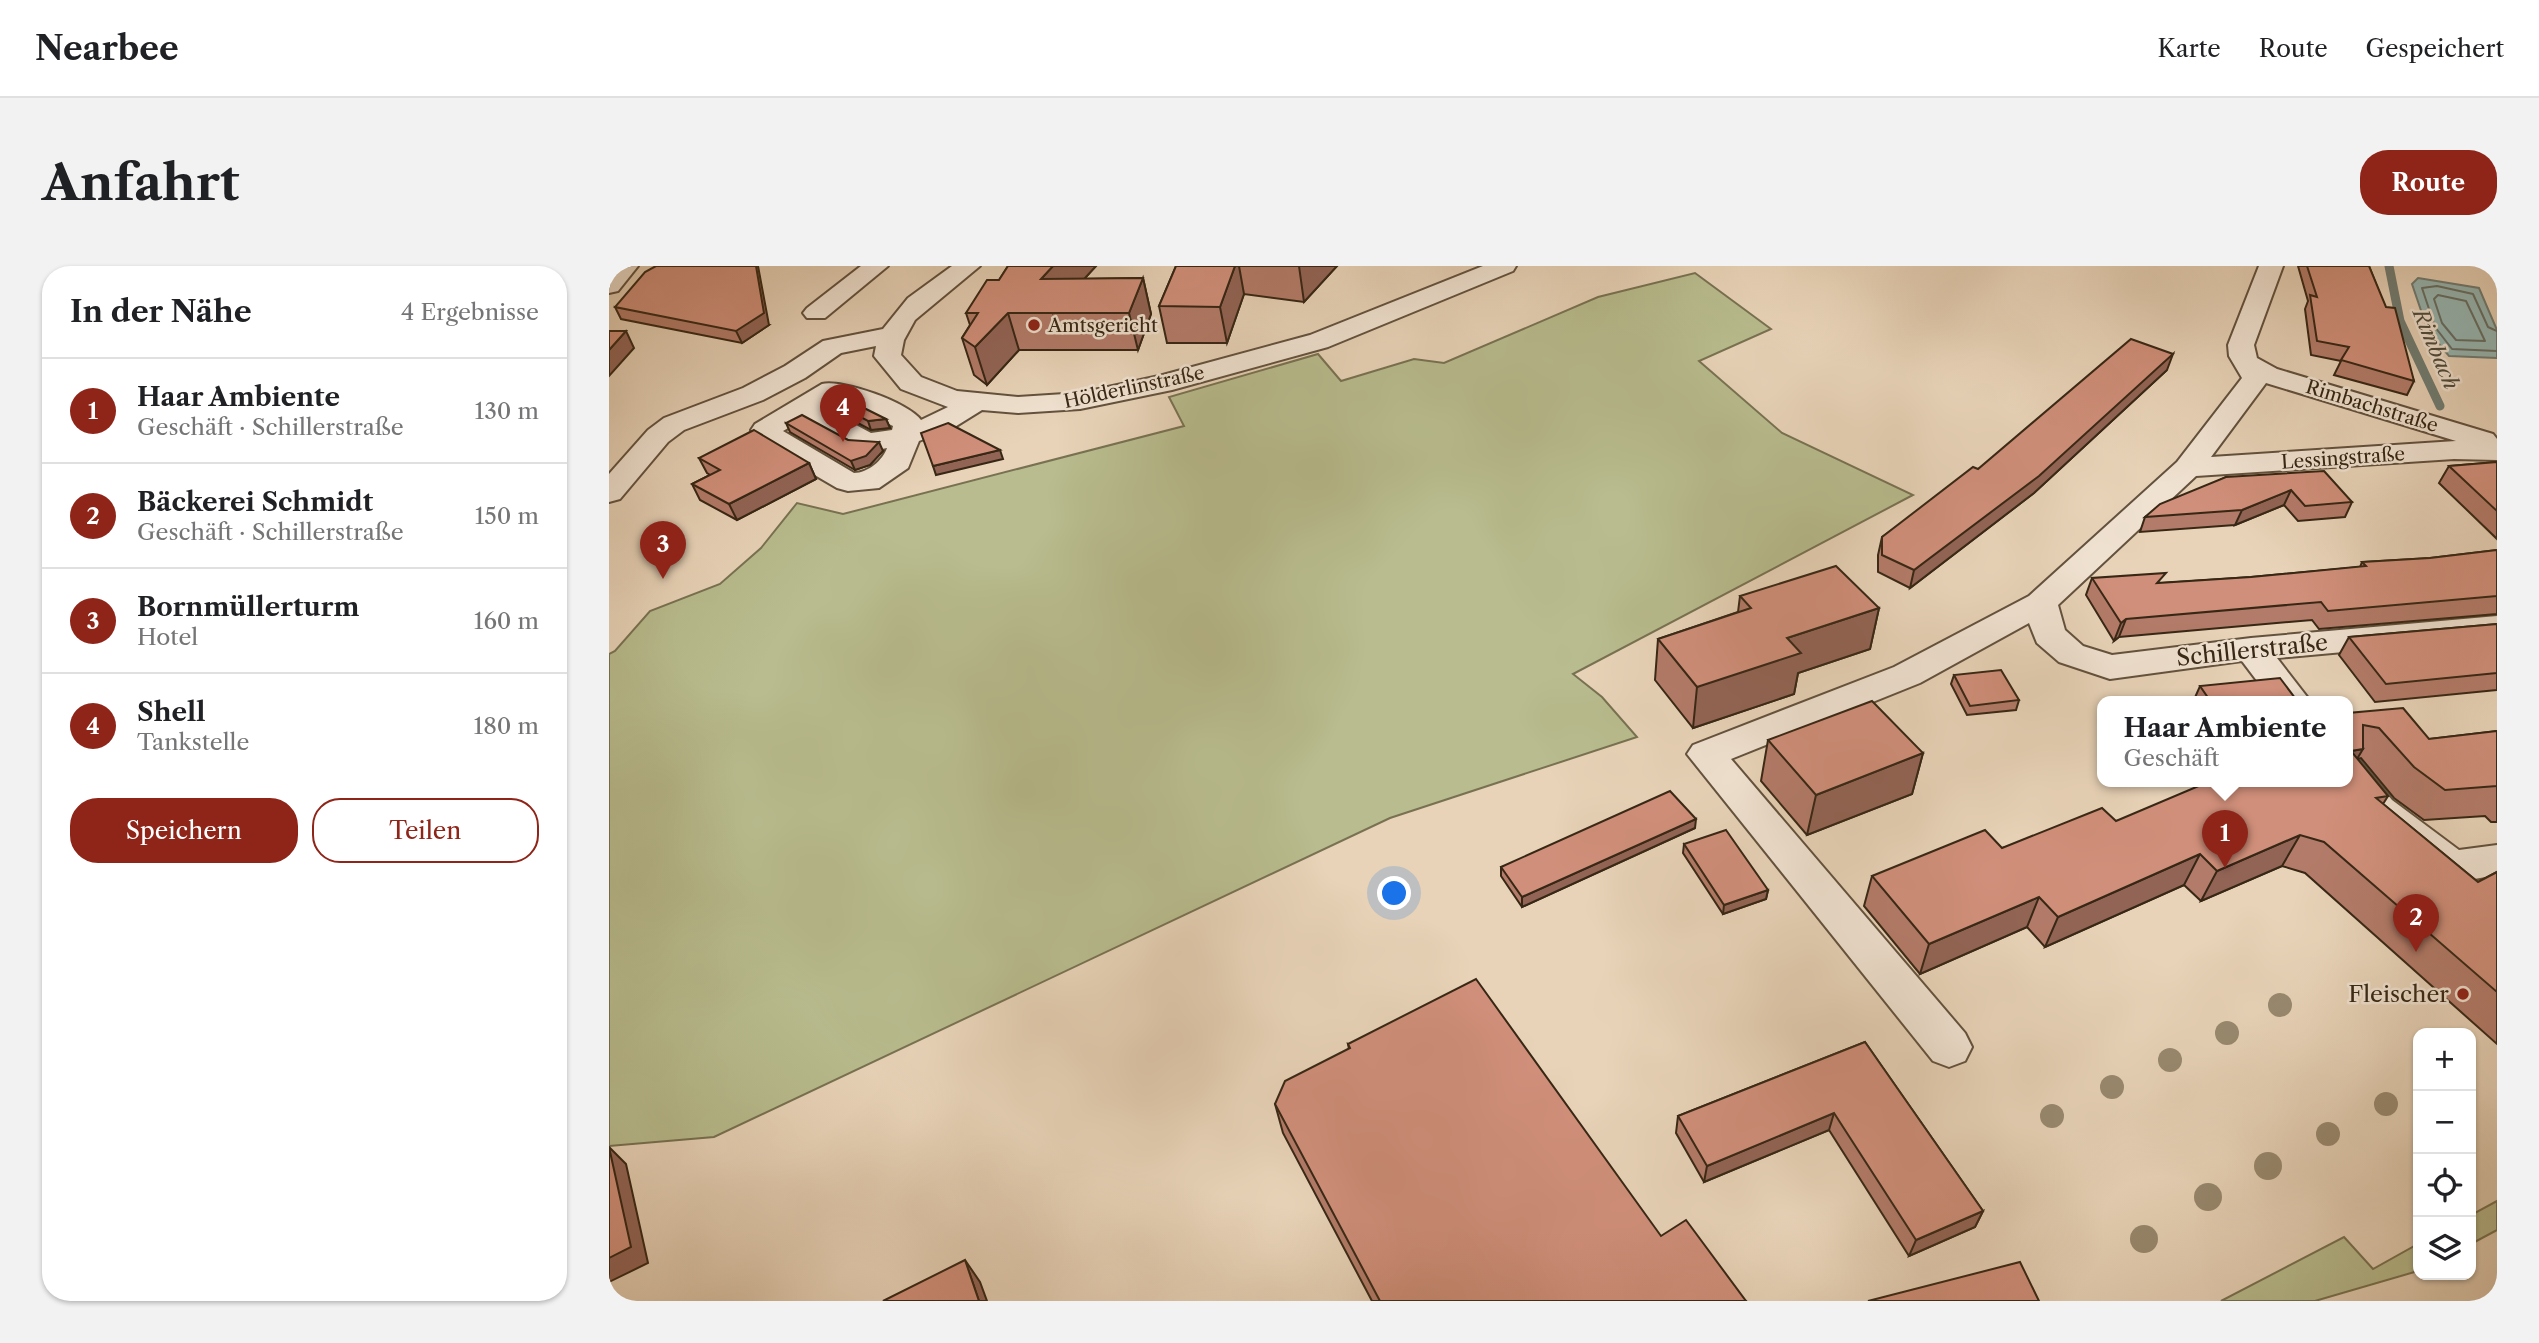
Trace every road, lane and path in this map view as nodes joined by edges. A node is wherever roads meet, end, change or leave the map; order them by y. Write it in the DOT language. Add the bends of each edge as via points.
graph roads {
  1 [pos="626,266"];
  2 [pos="876,266"];
  3 [pos="1504,266"];
  4 [pos="2271,266"];
  5 [pos="967,269"];
  6 [pos="609,286"];
  7 [pos="816,313"];
  8 [pos="890,335"];
  9 [pos="2249,364"];
  10 [pos="974,403"];
  11 [pos="906,436"];
  12 [pos="2497,444"];
  13 [pos="2497,451"];
  14 [pos="2188,468"];
  15 [pos="609,493"];
  16 [pos="2041,603"];
  17 [pos="2497,627"];
  18 [pos="2251,649"];
  19 [pos="2288,696"];
  20 [pos="2353,779"];
  21 [pos="2497,860"];
  22 [pos="1949,1047"];
  1 -- 6 [label="street"];
  2 -- 7 [label="street"];
  3 -- 10 [label="street, Hölderlinstraße" via="1319,341 1175,380 1080,401"];
  4 -- 9 [label="street" via="2241,345"];
  5 -- 8 [label="street" via="908,311"];
  8 -- 10 [label="street, Hölderlinstraße" via="887,356 911,383"];
  8 -- 15 [label="street" via="832,347 753,394 674,424"];
  9 -- 12 [label="street, Rimbachstraße" via="2267,374"];
  9 -- 14 [label="street" via="2256,378"];
  10 -- 11 [label="street" via="943,422"];
  11 -- 11 [label="street" via="897,462 868,482 848,482 765,430 832,390 810,411 867,443"];
  13 -- 14 [label="street, Lessingstraße"];
  14 -- 16 [label="street"];
  16 -- 18 [label="street, Schillerstraße" via="2049,635 2071,654 2110,667"];
  16 -- 22 [label="street" via="1907,675 1706,754"];
  17 -- 18 [label="street, Schillerstraße"];
  18 -- 19 [label="street"];
  20 -- 21 [label="street" via="2378,810 2452,867"];
}
